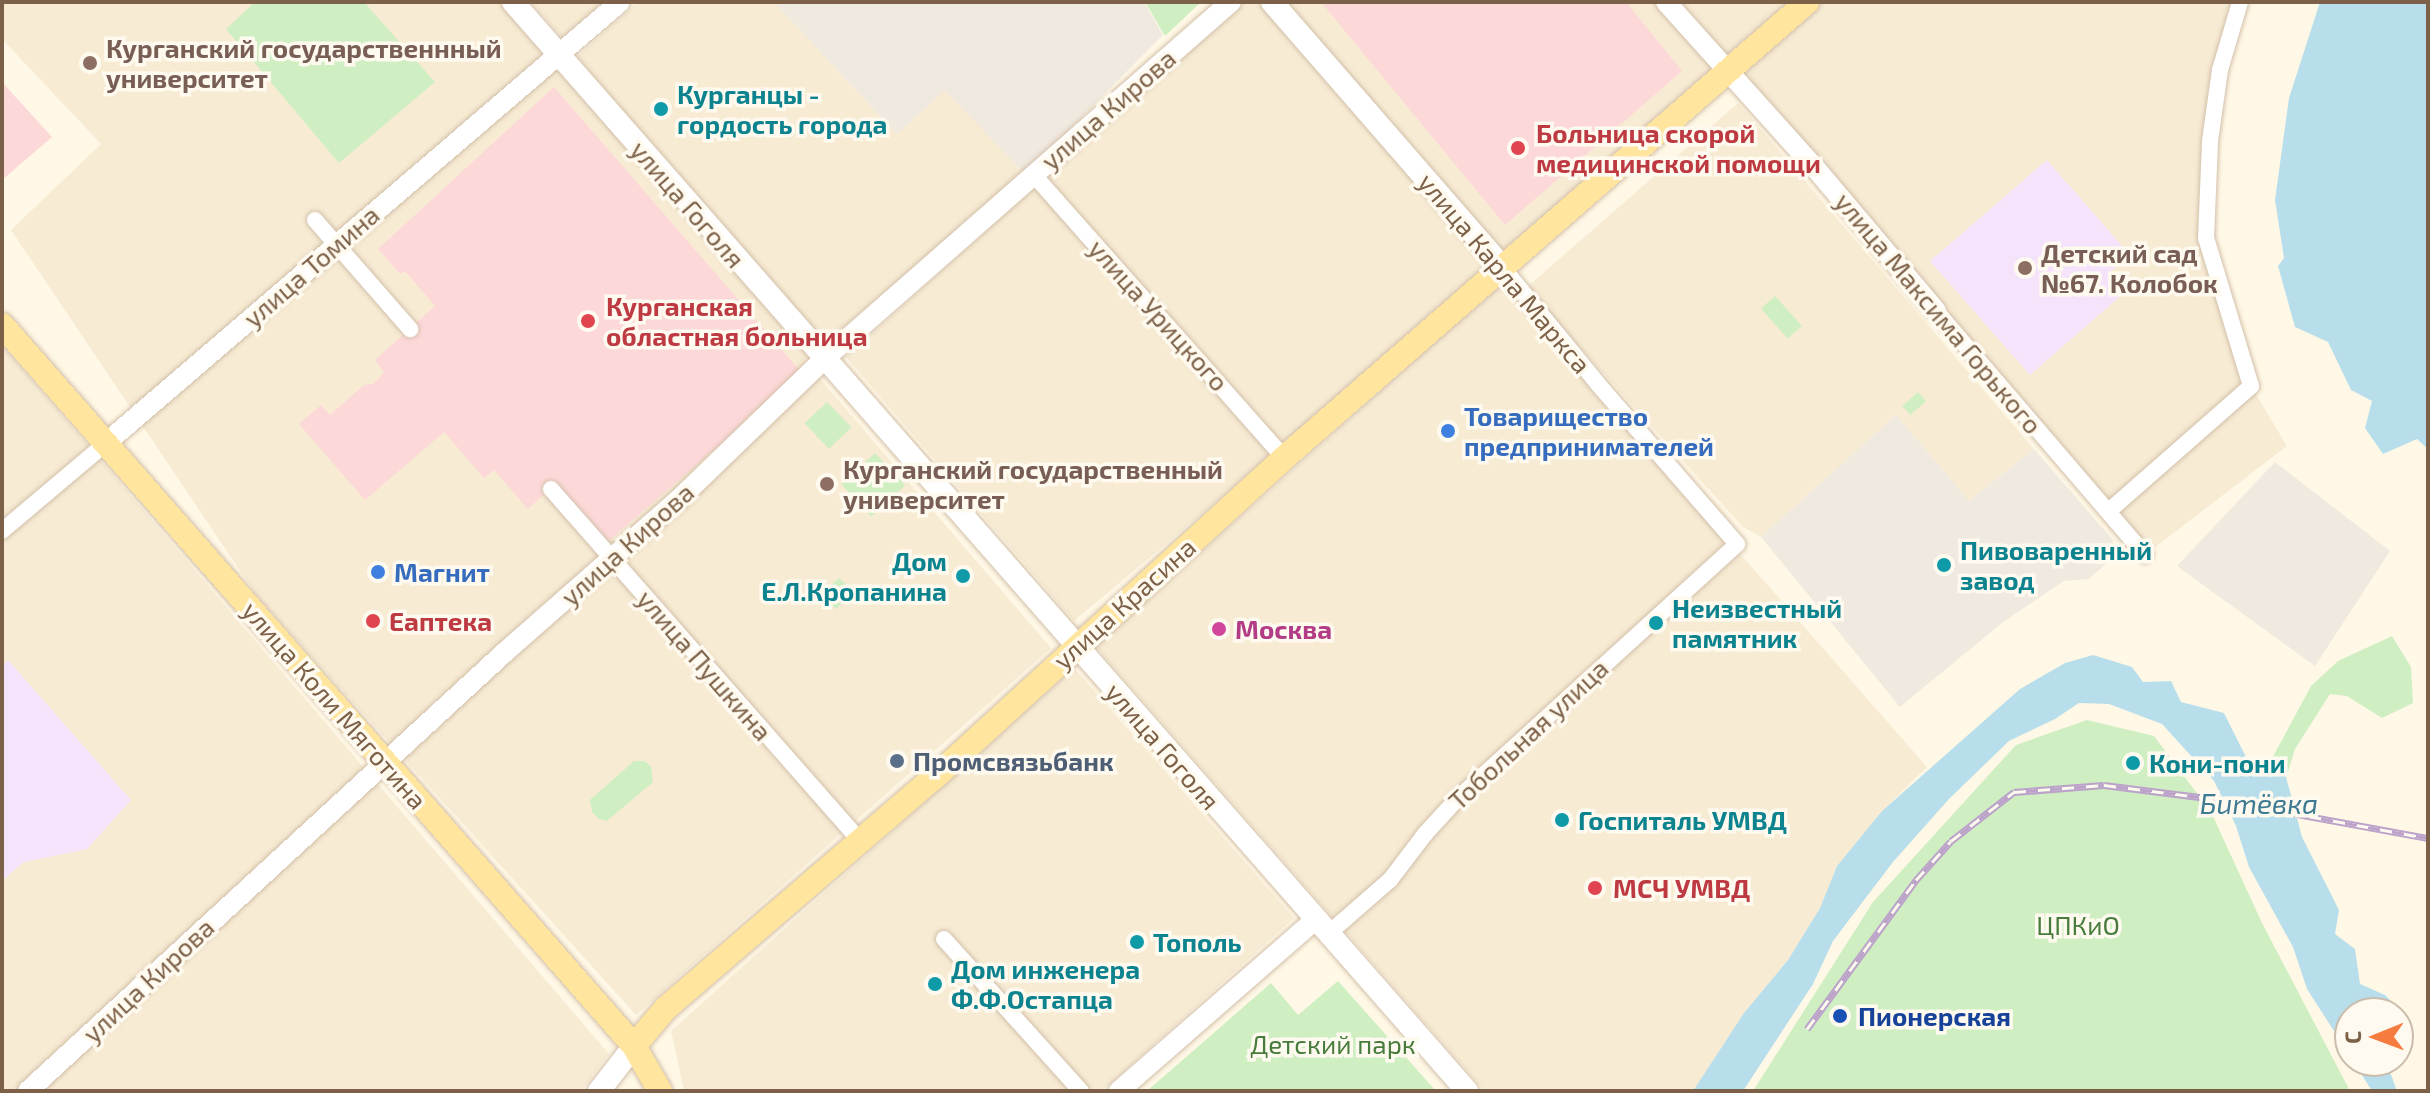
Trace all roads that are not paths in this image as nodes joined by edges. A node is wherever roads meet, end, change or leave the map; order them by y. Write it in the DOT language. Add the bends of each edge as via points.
graph roads {
  1 [pos="513,2"];
  2 [pos="620,2"];
  3 [pos="1231,2"];
  4 [pos="1272,2"];
  5 [pos="1666,2"];
  6 [pos="1807,2"];
  7 [pos="2240,2"];
  8 [pos="560,56"];
  9 [pos="1727,73"];
  10 [pos="1033,174"];
  11 [pos="315,220"];
  12 [pos="336,243"];
  13 [pos="1504,269"];
  14 [pos="1936,311"];
  15 [pos="2,325"];
  16 [pos="410,329"];
  17 [pos="823,360"];
  18 [pos="106,443"];
  19 [pos="1284,458"];
  20 [pos="551,489"];
  21 [pos="2110,510"];
  22 [pos="2,531"];
  23 [pos="1737,544"];
  24 [pos="2145,555"];
  25 [pos="612,559"];
  26 [pos="1076,647"];
  27 [pos="386,763"];
  28 [pos="860,841"];
  29 [pos="1321,927"];
  30 [pos="944,939"];
  31 [pos="634,1046"];
  32 [pos="28,1091"];
  33 [pos="599,1091"];
  34 [pos="660,1091"];
  35 [pos="1081,1091"];
  36 [pos="1119,1091"];
  37 [pos="1467,1091"];
  1 -- 8 [label="main road, улица Гоголя"];
  2 -- 8 [label="street, улица Томина"];
  3 -- 10 [label="street, улица Кирова"];
  4 -- 13 [label="main road, улица Карла Маркса"];
  5 -- 9 [label="street, улица Максима Горького"];
  6 -- 9 [label="main road, улица Красина"];
  7 -- 21 [label="street" via="2220,70 2210,141 2206,238 2251,386"];
  8 -- 12 [label="street, улица Томина"];
  8 -- 17 [label="main road, улица Гоголя"];
  9 -- 13 [label="main road, улица Красина"];
  9 -- 14 [label="street, улица Максима Горького"];
  10 -- 17 [label="street, улица Кирова"];
  10 -- 19 [label="street, улица Урицкого"];
  11 -- 12 [label="street"];
  12 -- 16 [label="street"];
  12 -- 18 [label="street, улица Томина"];
  13 -- 19 [label="main road, улица Красина"];
  13 -- 23 [label="street, улица Карла Маркса"];
  14 -- 21 [label="street, улица Максима Горького"];
  15 -- 18 [label="main road, улица Коли Мяготина"];
  17 -- 25 [label="street, улица Кирова"];
  17 -- 26 [label="main road, улица Гоголя"];
  18 -- 22 [label="street, улица Томина"];
  18 -- 27 [label="main road, улица Коли Мяготина"];
  19 -- 26 [label="main road, улица Красина"];
  20 -- 25 [label="street, улица Пушкина"];
  21 -- 24 [label="street, улица Максима Горького"];
  23 -- 29 [label="street, Тобольная улица" via="1456,800 1390,880"];
  25 -- 27 [label="street, улица Кирова"];
  25 -- 28 [label="street, улица Пушкина"];
  26 -- 28 [label="main road, улица Красина"];
  26 -- 29 [label="main road, улица Гоголя"];
  27 -- 31 [label="main road, улица Коли Мяготина"];
  27 -- 32 [label="street, улица Кирова"];
  28 -- 31 [label="main road, улица Красина" via="666,1008"];
  29 -- 36 [label="street, Тобольная улица"];
  29 -- 37 [label="main road, улица Гоголя"];
  30 -- 35 [label="street"];
  31 -- 33 [label="main road, улица Красина"];
  31 -- 34 [label="main road, улица Коли Мяготина"];
}
